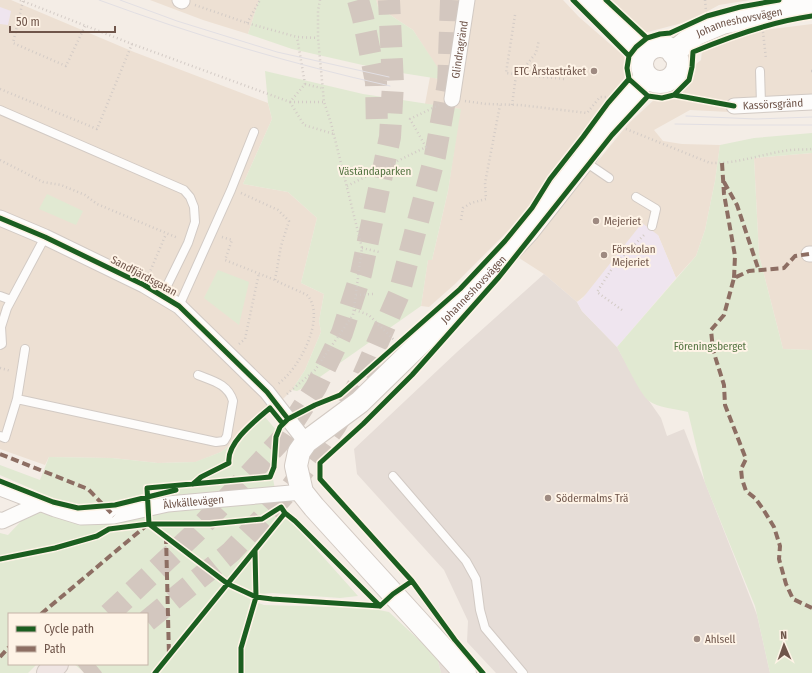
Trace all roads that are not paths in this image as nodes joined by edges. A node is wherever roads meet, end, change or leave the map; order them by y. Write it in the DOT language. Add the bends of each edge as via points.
graph roads {
  1 [pos="467,0"];
  2 [pos="588,0"];
  3 [pos="812,7"];
  4 [pos="674,53"];
  5 [pos="643,57"];
  6 [pos="760,70"];
  7 [pos="648,78"];
  8 [pos="452,99"];
  9 [pos="812,102"];
  10 [pos="761,104"];
  11 [pos="734,106"];
  12 [pos="0,110"];
  13 [pos="254,132"];
  14 [pos="583,161"];
  15 [pos="608,178"];
  16 [pos="636,197"];
  17 [pos="0,218"];
  18 [pos="652,226"];
  19 [pos="45,237"];
  20 [pos="0,296"];
  21 [pos="162,296"];
  22 [pos="11,300"];
  23 [pos="179,306"];
  24 [pos="0,345"];
  25 [pos="25,349"];
  26 [pos="198,375"];
  27 [pos="17,399"];
  28 [pos="0,436"];
  29 [pos="306,442"];
  30 [pos="394,476"];
  31 [pos="0,488"];
  32 [pos="302,492"];
  33 [pos="39,504"];
  34 [pos="0,520"];
  35 [pos="56,665"];
  36 [pos="48,673"];
  37 [pos="465,673"];
  38 [pos="523,673"];
  1 -- 8 [label="street, Glindragränd"];
  2 -- 5 [label="main road"];
  3 -- 4 [label="main road, Johanneshovsvägen" via="722,23 696,34"];
  4 -- 5 [label="main road" via="658,46 649,50"];
  4 -- 7 [label="main road" via="678,67 672,78 661,83"];
  5 -- 7 [label="main road" via="643,72"];
  6 -- 10 [label="lane"];
  7 -- 14 [label="main road, Johanneshovsvägen" via="602,131"];
  9 -- 10 [label="street, Kassörsgränd"];
  10 -- 11 [label="street, Kassörsgränd"];
  12 -- 21 [label="lane" via="184,190 194,207 196,222"];
  13 -- 23 [label="lane"];
  14 -- 15 [label="lane"];
  14 -- 29 [label="main road, Johanneshovsvägen" via="528,231 445,319 360,402"];
  16 -- 18 [label="lane" via="656,209"];
  17 -- 19 [label="street, Sandfjärdsgatan"];
  19 -- 21 [label="street, Sandfjärdsgatan"];
  19 -- 22 [label="lane"];
  20 -- 22 [label="lane"];
  21 -- 23 [label="street, Sandfjärdsgatan"];
  22 -- 24 [label="lane" via="0,327"];
  23 -- 29 [label="street, Sandfjärdsgatan" via="267,392"];
  25 -- 27 [label="lane"];
  26 -- 27 [label="lane" via="222,384 233,401 224,441 216,442"];
  27 -- 28 [label="lane" via="5,438"];
  29 -- 32 [label="main road" via="299,452 296,466"];
  30 -- 38 [label="lane" via="466,561 476,579 485,628"];
  31 -- 33 [label="street, Älvkällevägen"];
  32 -- 33 [label="street, Älvkällevägen" via="168,504 114,516 81,517"];
  32 -- 37 [label="main road"];
  33 -- 34 [label="street"];
  35 -- 36 [label="highway"];
}
